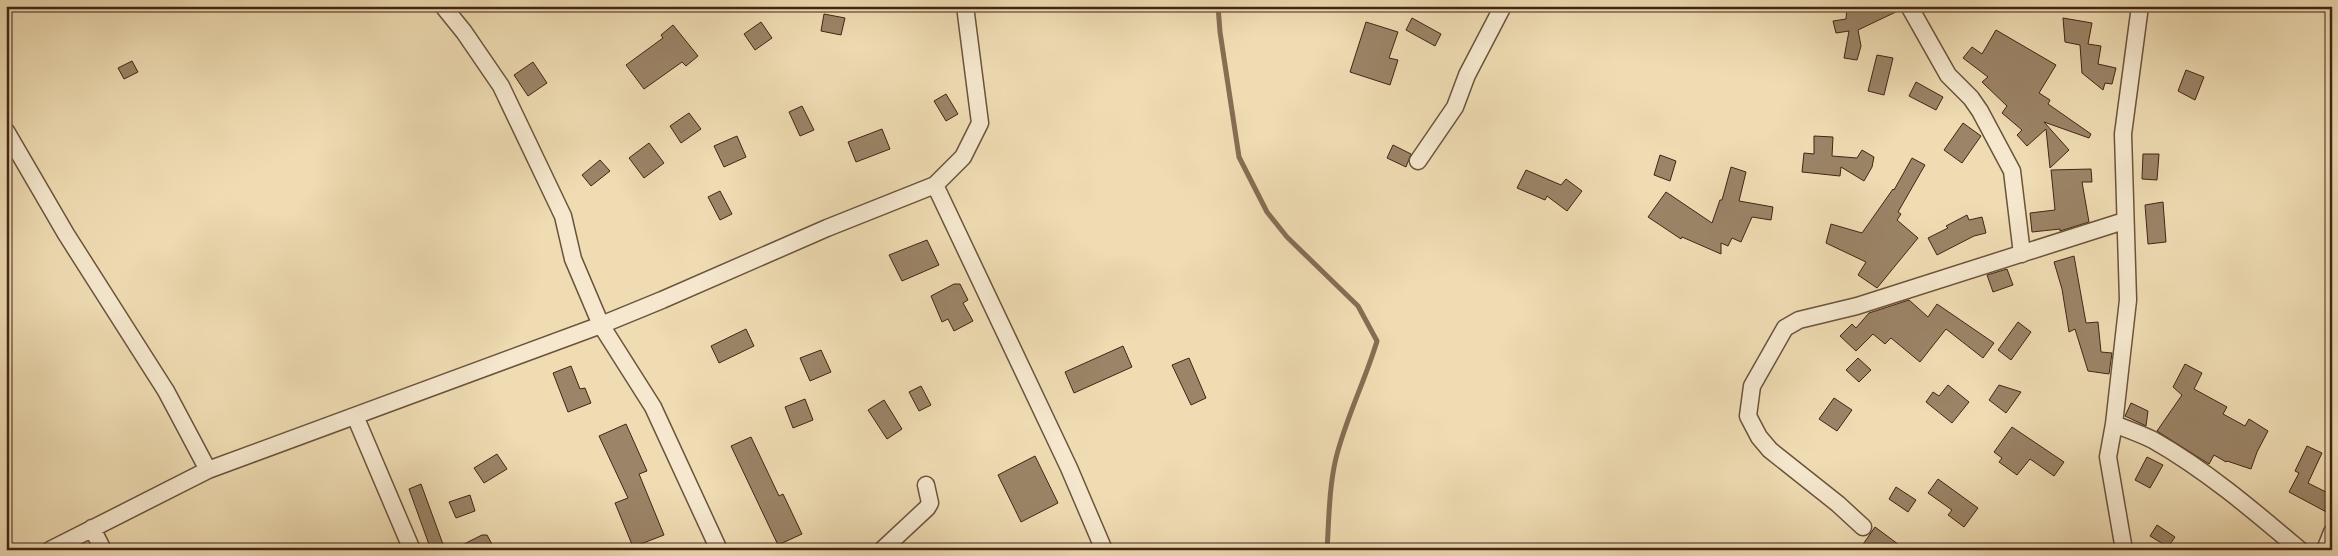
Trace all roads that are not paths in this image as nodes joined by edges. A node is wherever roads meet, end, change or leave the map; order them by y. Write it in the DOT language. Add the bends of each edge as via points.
graph roads {
  1 [pos="443,6"];
  2 [pos="965,6"];
  3 [pos="1503,6"];
  4 [pos="1909,6"];
  5 [pos="2140,6"];
  6 [pos="6,130"];
  7 [pos="1418,161"];
  8 [pos="935,185"];
  9 [pos="2124,222"];
  10 [pos="2022,254"];
  11 [pos="601,324"];
  12 [pos="356,416"];
  13 [pos="2114,424"];
  14 [pos="208,470"];
  15 [pos="926,485"];
  16 [pos="1863,527"];
  17 [pos="92,528"];
  18 [pos="2332,532"];
  19 [pos="50,550"];
  20 [pos="103,550"];
  21 [pos="412,550"];
  22 [pos="719,550"];
  23 [pos="882,550"];
  24 [pos="1104,550"];
  25 [pos="2124,550"];
  26 [pos="2300,550"];
  27 [pos="2325,550"];
  1 -- 11 [label="street" via="501,86 563,216 573,259"];
  2 -- 8 [label="street" via="980,123 963,157"];
  3 -- 7 [label="street" via="1467,75 1455,107"];
  4 -- 10 [label="street" via="1948,75 1980,111 2012,171"];
  5 -- 9 [label="street" via="2123,134"];
  6 -- 14 [label="street" via="66,234 166,390"];
  8 -- 11 [label="street"];
  8 -- 24 [label="street" via="1069,468"];
  9 -- 10 [label="street"];
  9 -- 13 [label="street" via="2128,300"];
  10 -- 16 [label="street" via="1858,306 1799,320 1785,328 1769,355 1752,386 1748,416 1770,450"];
  11 -- 12 [label="street"];
  11 -- 22 [label="street" via="653,407"];
  12 -- 14 [label="street"];
  12 -- 21 [label="street"];
  13 -- 25 [label="street" via="2108,457"];
  13 -- 26 [label="street" via="2152,440 2198,470"];
  14 -- 17 [label="street"];
  15 -- 23 [label="street" via="930,503 927,508"];
  17 -- 19 [label="street"];
  17 -- 20 [label="street"];
  18 -- 27 [label="street"];
}
